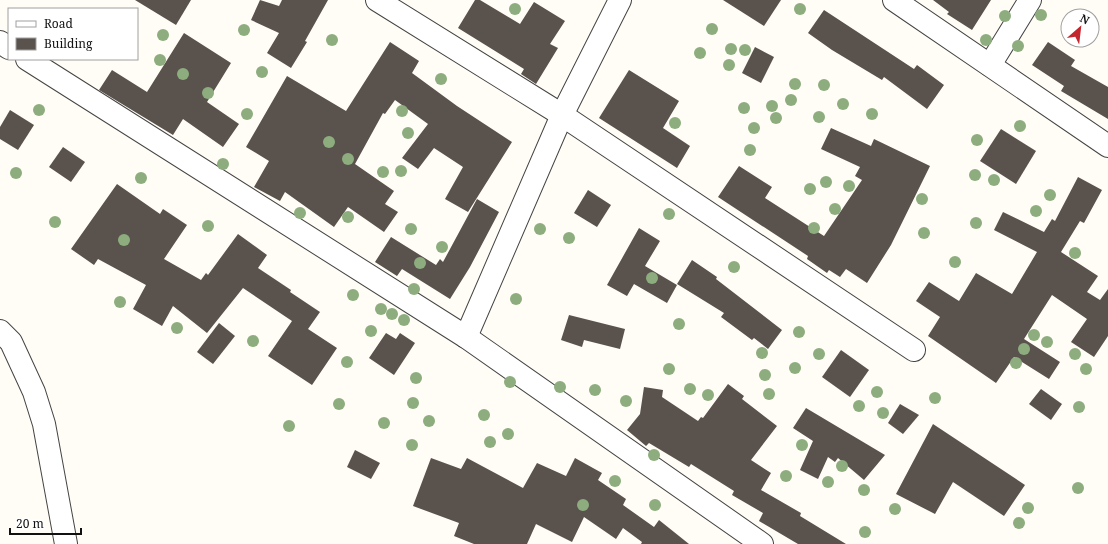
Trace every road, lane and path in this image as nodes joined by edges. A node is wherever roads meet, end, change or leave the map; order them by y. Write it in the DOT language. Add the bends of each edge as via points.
graph roads {
  1 [pos="377,0"];
  2 [pos="620,0"];
  3 [pos="894,0"];
  4 [pos="1030,0"];
  5 [pos="29,60"];
  6 [pos="990,65"];
  7 [pos="562,115"];
  8 [pos="1108,146"];
  9 [pos="0,331"];
  10 [pos="466,337"];
  11 [pos="914,350"];
  12 [pos="66,544"];
  13 [pos="762,544"];
  1 -- 7 [label="street"];
  2 -- 7 [label="street"];
  3 -- 6 [label="street"];
  4 -- 6 [label="street"];
  5 -- 10 [label="street"];
  6 -- 8 [label="street"];
  7 -- 10 [label="street"];
  7 -- 11 [label="street"];
  9 -- 12 [label="street" via="11,342 34,392 44,424"];
  10 -- 13 [label="street"];
}
